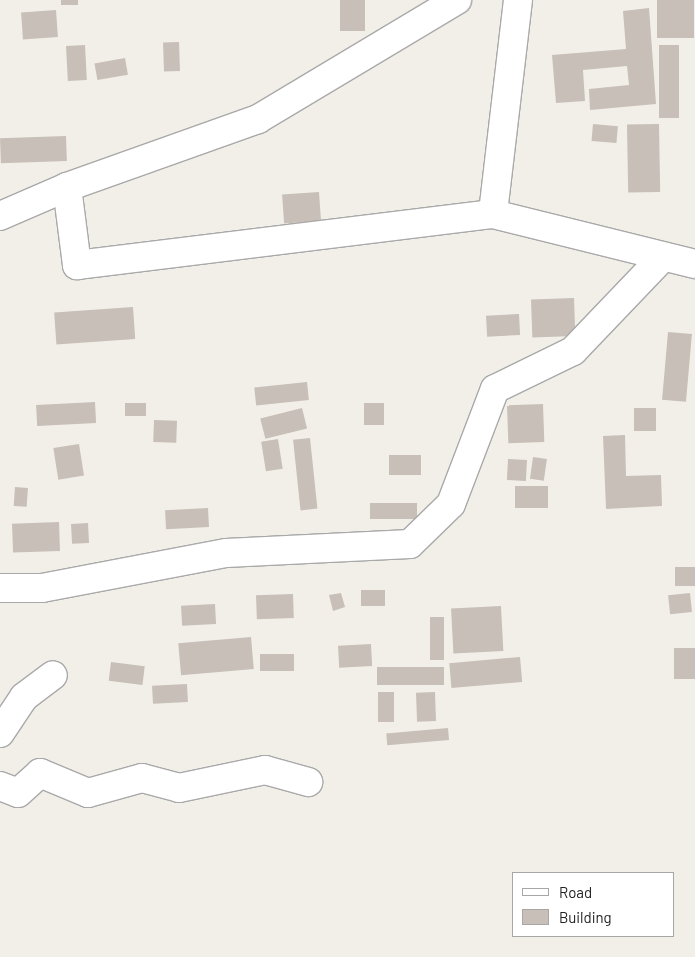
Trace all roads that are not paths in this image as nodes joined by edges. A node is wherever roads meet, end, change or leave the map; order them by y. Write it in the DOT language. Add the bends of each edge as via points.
graph roads {
  1 [pos="457,0"];
  2 [pos="518,0"];
  3 [pos="67,187"];
  4 [pos="494,214"];
  5 [pos="0,216"];
  6 [pos="662,258"];
  7 [pos="695,264"];
  8 [pos="0,588"];
  9 [pos="53,675"];
  10 [pos="0,733"];
  11 [pos="308,782"];
  12 [pos="0,786"];
  1 -- 3 [label="street" via="258,120"];
  2 -- 4 [label="street"];
  3 -- 4 [label="street" via="76,266"];
  3 -- 5 [label="street"];
  4 -- 6 [label="street"];
  6 -- 7 [label="street"];
  6 -- 8 [label="street" via="573,352 496,389 451,504 410,544 226,553 42,588"];
  9 -- 10 [label="street" via="24,697"];
  11 -- 12 [label="street" via="266,770 179,788 142,778 88,794 40,773 18,793"];
}
